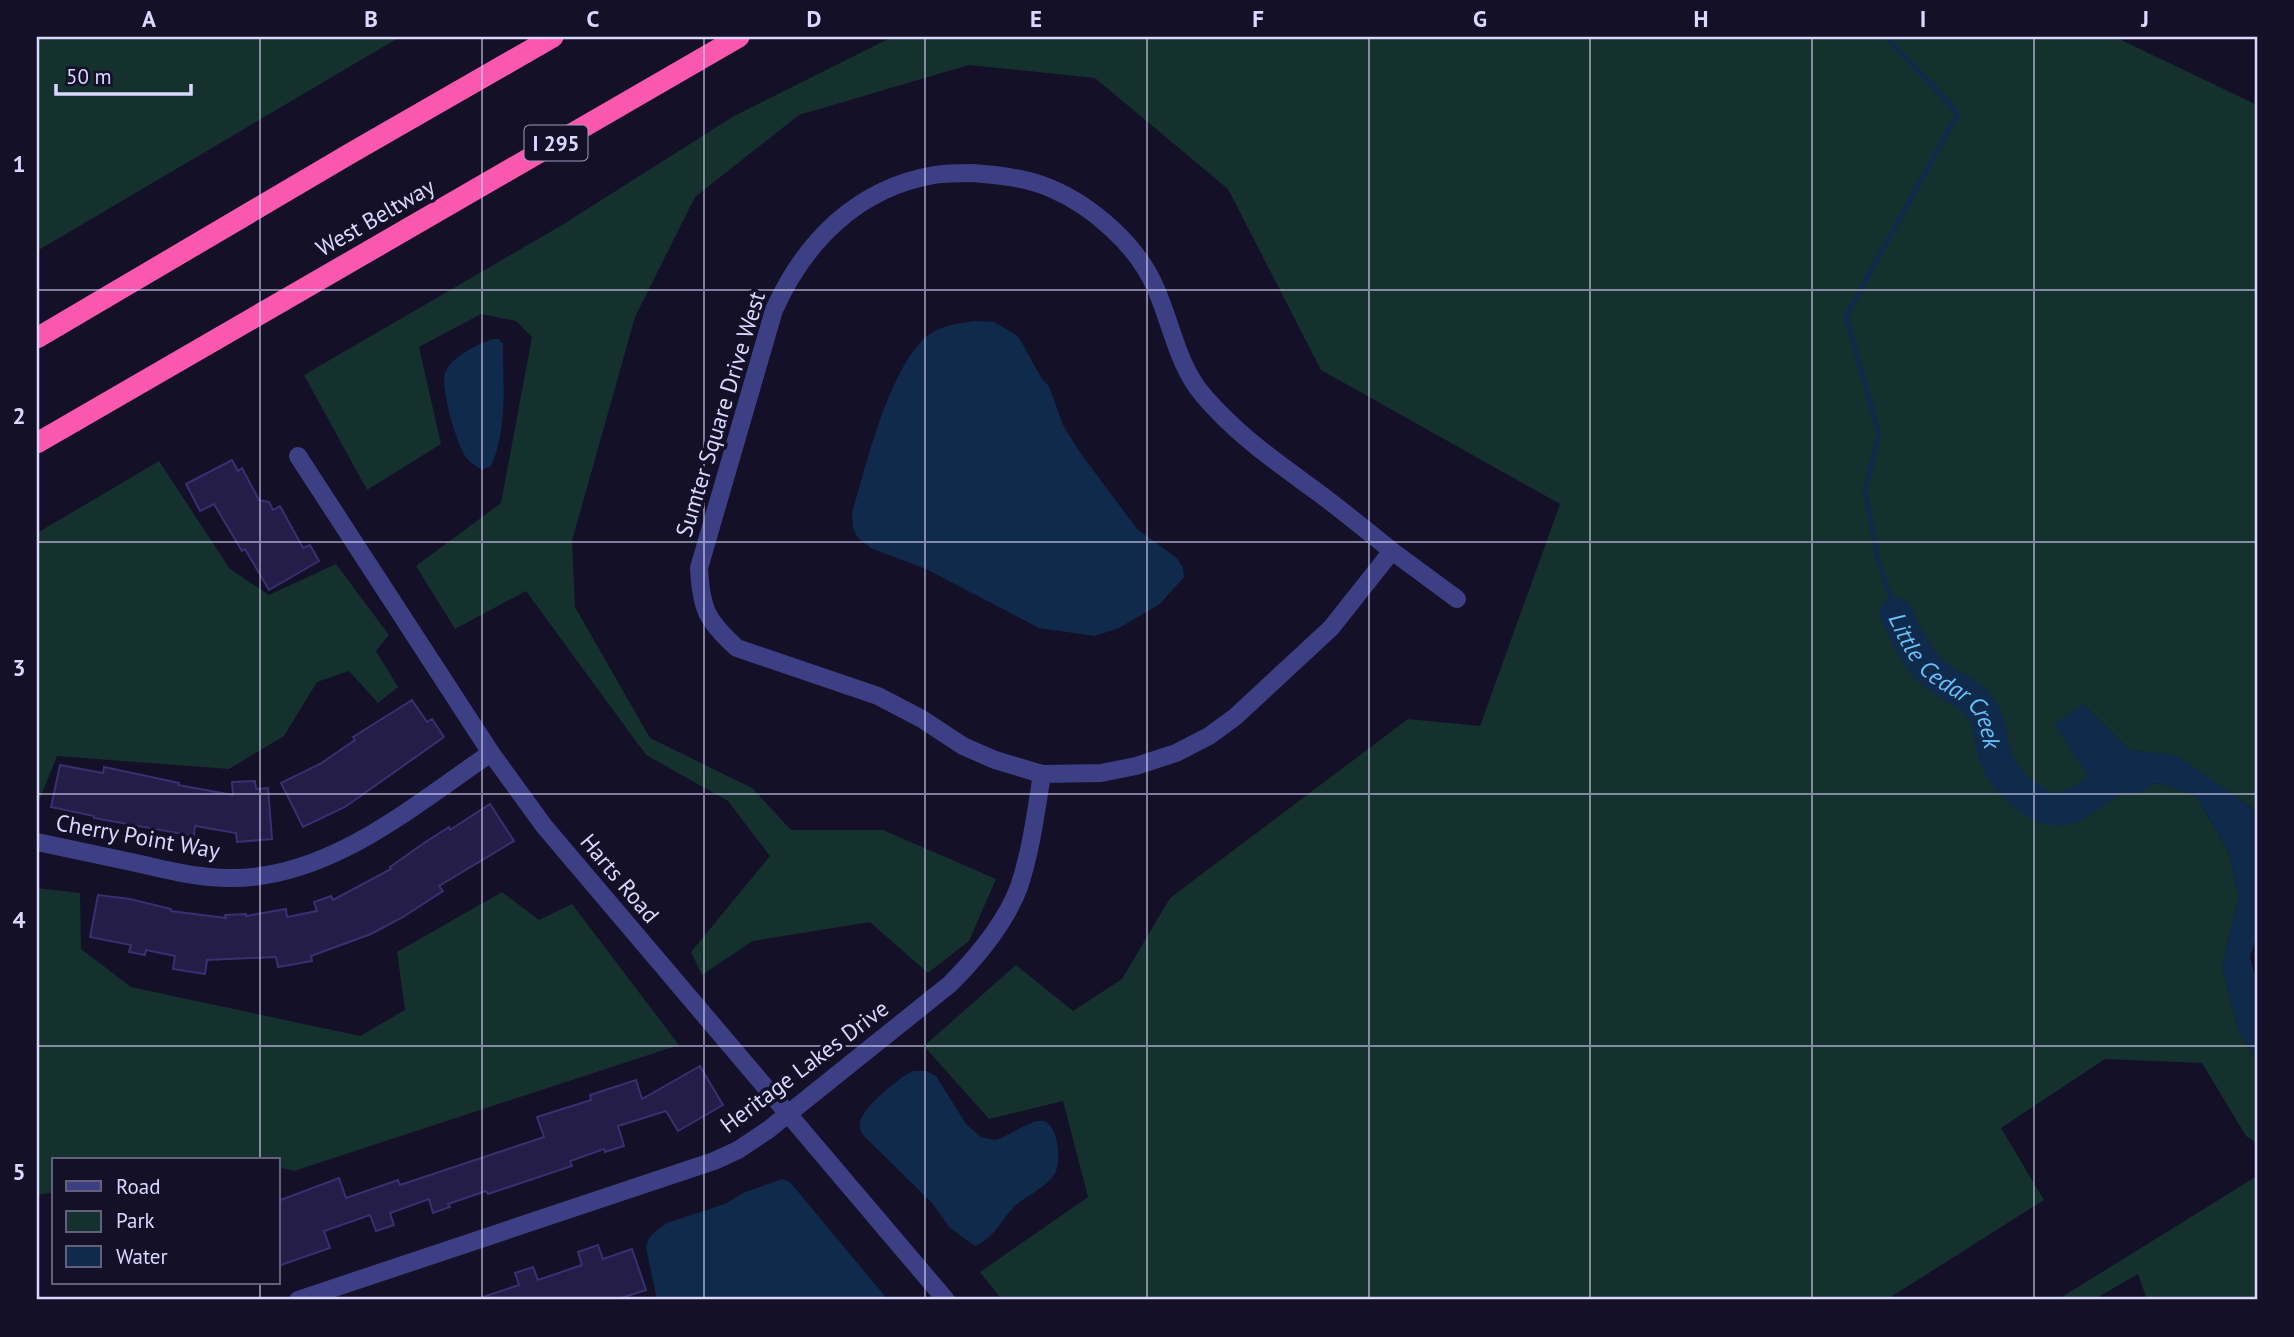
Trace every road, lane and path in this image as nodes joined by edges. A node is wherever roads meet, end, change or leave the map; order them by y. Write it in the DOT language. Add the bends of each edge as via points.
graph roads {
  1 [pos="553,37"];
  2 [pos="740,37"];
  3 [pos="37,338"];
  4 [pos="37,443"];
  5 [pos="298,456"];
  6 [pos="1392,551"];
  7 [pos="1457,599"];
  8 [pos="491,753"];
  9 [pos="1042,774"];
  10 [pos="37,842"];
  11 [pos="789,1115"];
  12 [pos="298,1300"];
  13 [pos="946,1300"];
  1 -- 3 [label="highway"];
  2 -- 4 [label="highway, West Beltway / I 295"];
  5 -- 8 [label="street, Harts Road"];
  6 -- 7 [label="street, Sumter Square Drive West"];
  6 -- 9 [label="street, Sumter Square Drive West" via="1331,628 1209,736 1136,766 1101,773"];
  6 -- 9 [label="street, Sumter Square Drive West" via="1223,419 1183,361 1155,286 1138,258 1081,204 1012,176 972,173 934,175 898,184 864,202 805,254 774,310 699,568 706,614 737,648 878,696 963,746"];
  8 -- 10 [label="street, Cherry Point Way" via="365,838 293,870 225,878 184,874"];
  8 -- 11 [label="street, Harts Road" via="544,826"];
  9 -- 11 [label="street, Heritage Lakes Drive" via="1018,888 990,939 950,984"];
  11 -- 12 [label="street, Heritage Lakes Drive" via="714,1161"];
  11 -- 13 [label="street, Harts Road"];
}
